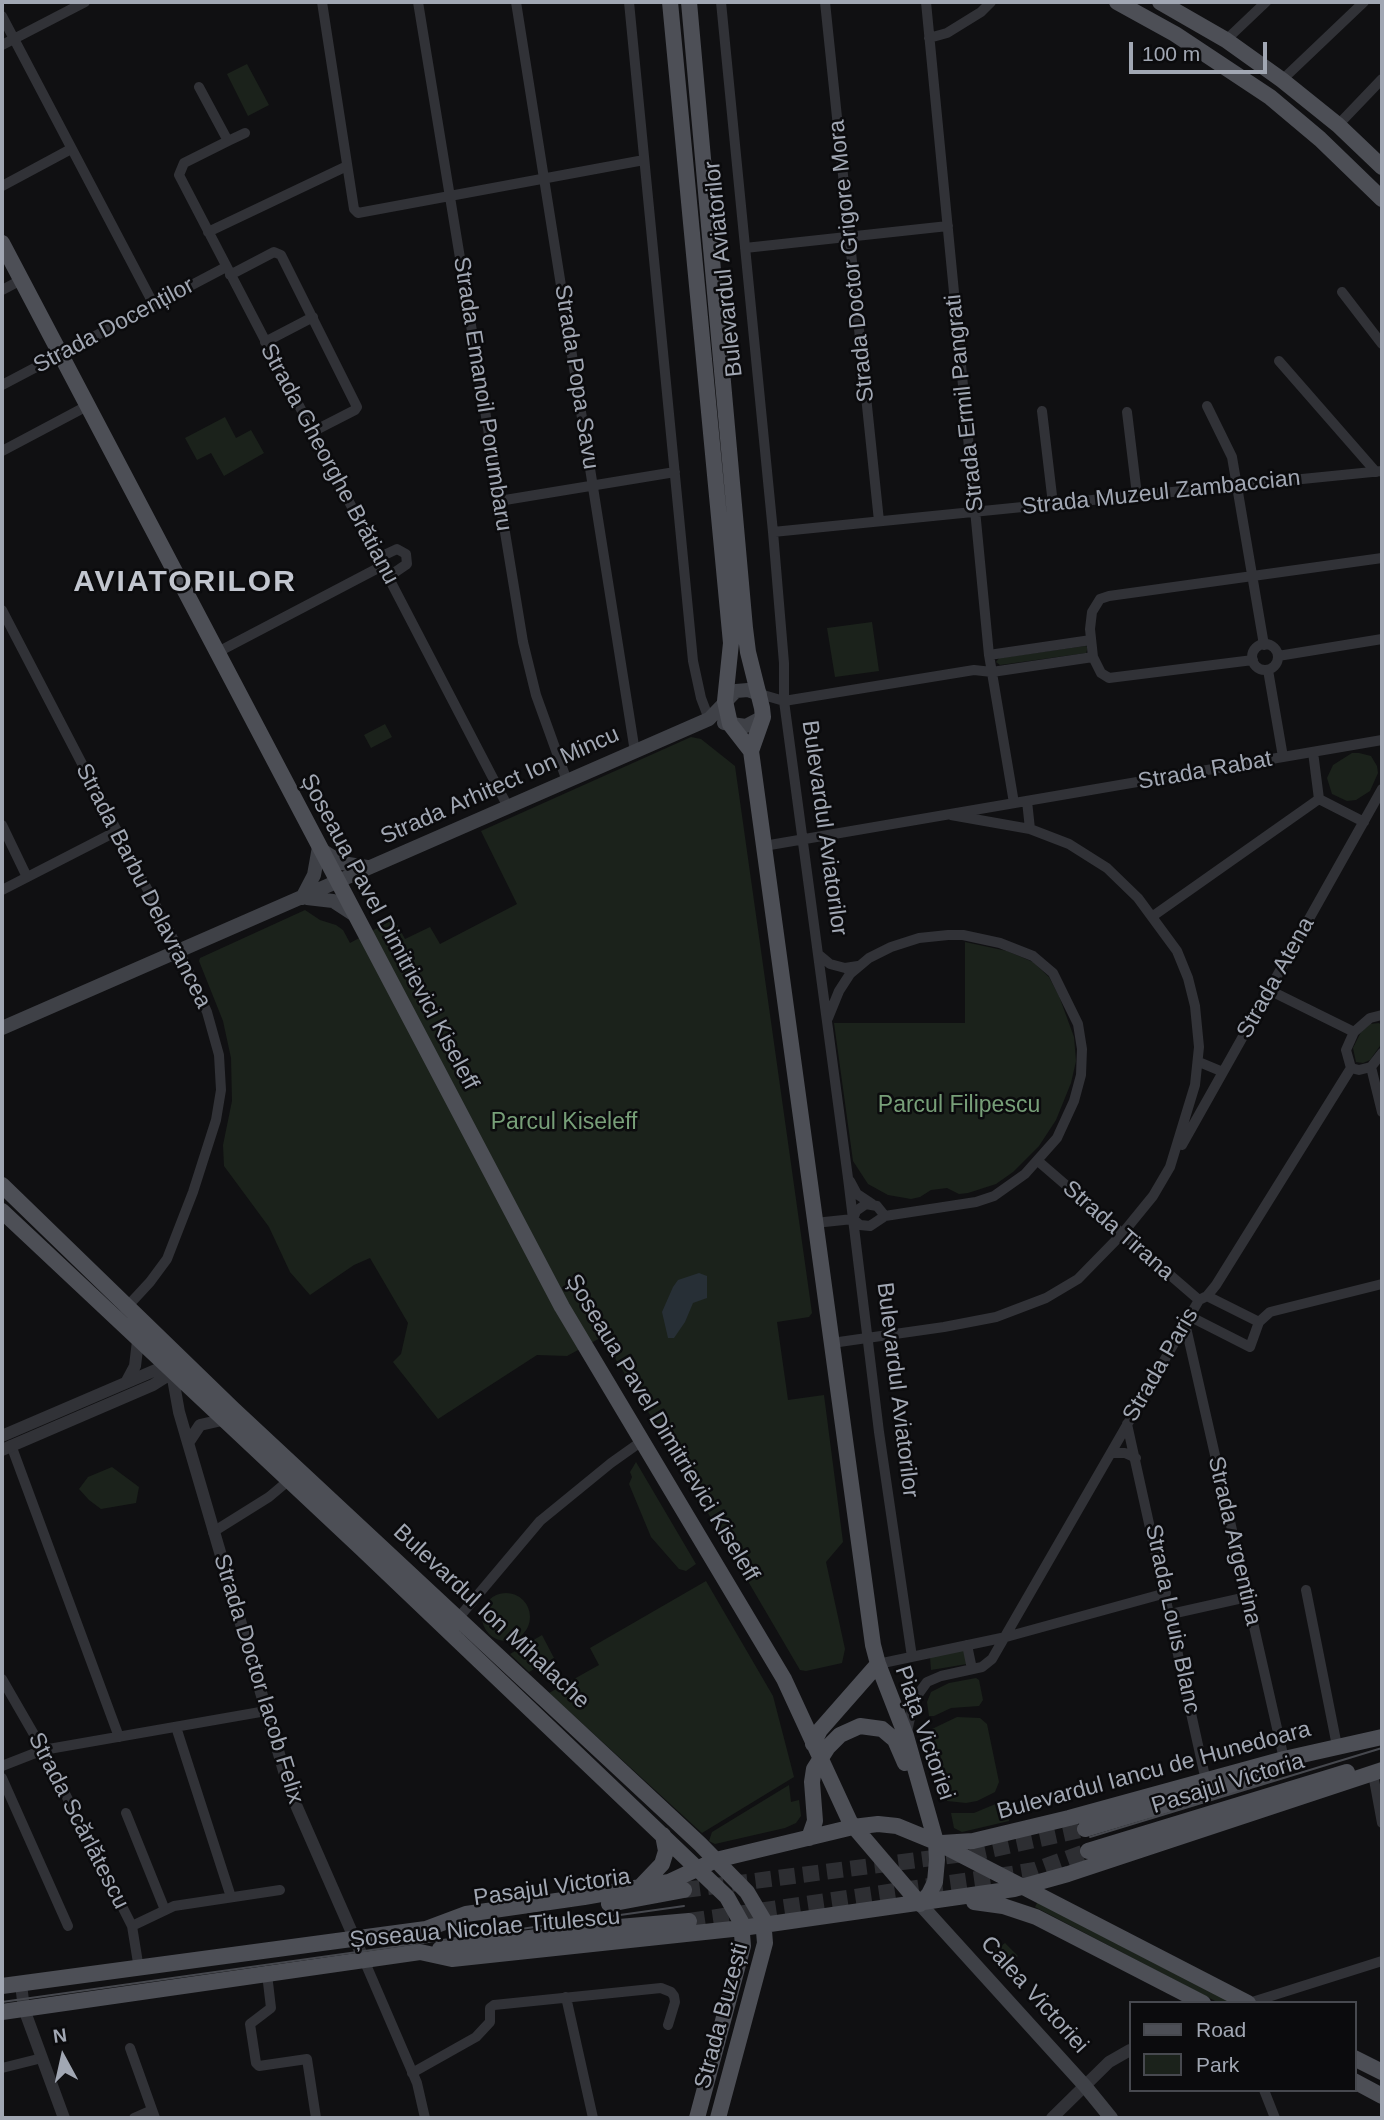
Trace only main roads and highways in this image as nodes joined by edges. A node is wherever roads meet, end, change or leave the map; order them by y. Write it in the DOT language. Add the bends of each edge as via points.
graph roads {
  1 [pos="670,2"];
  2 [pos="689,2"];
  3 [pos="1117,2"];
  4 [pos="1160,2"];
  5 [pos="1382,167"];
  6 [pos="1382,199"];
  7 [pos="2,243"];
  8 [pos="760,694"];
  9 [pos="725,701"];
  10 [pos="763,717"];
  11 [pos="709,719"];
  12 [pos="730,724"];
  13 [pos="751,751"];
  14 [pos="319,847"];
  15 [pos="372,867"];
  16 [pos="337,882"];
  17 [pos="303,898"];
  18 [pos="356,916"];
  19 [pos="2,1028"];
  20 [pos="2,1185"];
  21 [pos="2,1211"];
  22 [pos="165,1373"];
  23 [pos="228,1414"];
  24 [pos="453,1625"];
  25 [pos="878,1664"];
  26 [pos="1382,1739"];
  27 [pos="1338,1750"];
  28 [pos="817,1751"];
  29 [pos="1379,1769"];
  30 [pos="923,1796"];
  31 [pos="853,1827"];
  32 [pos="1085,1829"];
  33 [pos="663,1835"];
  34 [pos="809,1838"];
  35 [pos="936,1842"];
  36 [pos="1088,1851"];
  37 [pos="716,1860"];
  38 [pos="698,1869"];
  39 [pos="1069,1874"];
  40 [pos="639,1888"];
  41 [pos="1022,1888"];
  42 [pos="684,1890"];
  43 [pos="943,1901"];
  44 [pos="920,1904"];
  45 [pos="1062,1908"];
  46 [pos="689,1921"];
  47 [pos="765,1926"];
  48 [pos="743,1928"];
  49 [pos="426,1930"];
  50 [pos="421,1952"];
  51 [pos="2,1986"];
  52 [pos="1199,2001"];
  53 [pos="1244,2001"];
  54 [pos="2,2012"];
  55 [pos="1356,2059"];
  56 [pos="1382,2072"];
  57 [pos="1356,2082"];
  58 [pos="1382,2096"];
  59 [pos="697,2118"];
  60 [pos="718,2118"];
  61 [pos="1111,2118"];
  1 -- 9 [label="main road, Bulevardul Aviatorilor" via="731,658"];
  2 -- 8 [label="main road, Bulevardul Aviatorilor" via="749,655"];
  3 -- 6 [label="main road" via="1270,97"];
  4 -- 5 [label="main road" via="1282,79"];
  7 -- 14 [label="main road, Șoseaua Pavel Dimitrievici Kiseleff"];
  8 -- 9 [label="main road" via="741,690"];
  8 -- 10 [label="main road"];
  9 -- 11 [label="main road, Strada Arhitect Ion Mincu"];
  9 -- 12 [label="main road"];
  10 -- 12 [label="main road" via="751,724"];
  10 -- 13 [label="main road"];
  11 -- 12 [label="main road"];
  11 -- 15 [label="main road, Strada Arhitect Ion Mincu"];
  12 -- 13 [label="main road"];
  13 -- 25 [label="main road"];
  14 -- 15 [label="main road" via="342,863"];
  14 -- 16 [label="main road, Șoseaua Pavel Dimitrievici Kiseleff"];
  14 -- 17 [label="main road" via="314,875"];
  15 -- 16 [label="main road, Strada Arhitect Ion Mincu"];
  16 -- 17 [label="main road, Strada Arhitect Ion Mincu"];
  16 -- 18 [label="main road, Șoseaua Pavel Dimitrievici Kiseleff"];
  17 -- 18 [label="main road" via="333,901"];
  17 -- 19 [label="main road, Strada Arhitect Ion Mincu"];
  18 -- 28 [label="main road, Șoseaua Pavel Dimitrievici Kiseleff" via="545,1275 783,1679"];
  20 -- 22 [label="main road, Bulevardul Ion Mihalache" via="164,1341"];
  21 -- 22 [label="main road, Bulevardul Ion Mihalache" via="138,1341"];
  22 -- 23 [label="main road, Bulevardul Ion Mihalache"];
  23 -- 24 [label="main road, Bulevardul Ion Mihalache"];
  23 -- 24 [label="main road, Bulevardul Ion Mihalache" via="288,1481"];
  24 -- 33 [label="main road, Bulevardul Ion Mihalache"];
  24 -- 37 [label="main road, Bulevardul Ion Mihalache"];
  25 -- 28 [label="main road, Piața Victoriei" via="820,1730"];
  25 -- 30 [label="main road, Piața Victoriei"];
  26 -- 27 [label="main road, Bulevardul Iancu de Hunedoara"];
  27 -- 32 [label="main road, Pasajul Victoria"];
  27 -- 35 [label="main road, Bulevardul Iancu de Hunedoara" via="1284,1759 973,1841"];
  28 -- 30 [label="main road" via="846,1730 882,1729 895,1740"];
  28 -- 31 [label="main road"];
  28 -- 34 [label="main road" via="812,1776 815,1821"];
  29 -- 36 [label="main road, Pasajul Victoria" via="1277,1793"];
  29 -- 39 [label="main road"];
  30 -- 35 [label="main road, Piața Victoriei"];
  31 -- 34 [label="main road"];
  31 -- 35 [label="main road" via="887,1824"];
  31 -- 44 [label="main road"];
  33 -- 38 [label="main road, Bulevardul Ion Mihalache"];
  33 -- 40 [label="main road" via="666,1851 662,1864"];
  34 -- 37 [label="main road"];
  35 -- 41 [label="main road"];
  35 -- 44 [label="main road, Piața Victoriei" via="934,1882"];
  37 -- 38 [label="main road"];
  37 -- 47 [label="main road" via="747,1892"];
  38 -- 40 [label="main road, Șoseaua Nicolae Titulescu"];
  38 -- 48 [label="main road" via="733,1905"];
  39 -- 41 [label="main road"];
  39 -- 45 [label="main road" via="1059,1889"];
  40 -- 49 [label="main road, Șoseaua Nicolae Titulescu" via="466,1914"];
  41 -- 43 [label="main road"];
  41 -- 45 [label="main road"];
  42 -- 49 [label="main road, Pasajul Victoria"];
  43 -- 44 [label="main road"];
  43 -- 52 [label="main road" via="988,1903 1027,1913"];
  44 -- 47 [label="main road"];
  44 -- 61 [label="main road, Calea Victoriei"];
  45 -- 53 [label="main road"];
  46 -- 50 [label="main road, Pasajul Victoria"];
  47 -- 48 [label="main road, Șoseaua Nicolae Titulescu"];
  47 -- 60 [label="main road, Strada Buzești" via="762,1956"];
  48 -- 50 [label="main road, Șoseaua Nicolae Titulescu" via="452,1959"];
  48 -- 59 [label="main road, Strada Buzești" via="742,1952"];
  49 -- 51 [label="main road, Șoseaua Nicolae Titulescu"];
  50 -- 54 [label="main road, Șoseaua Nicolae Titulescu"];
  55 -- 56 [label="main road"];
  57 -- 58 [label="main road"];
}
